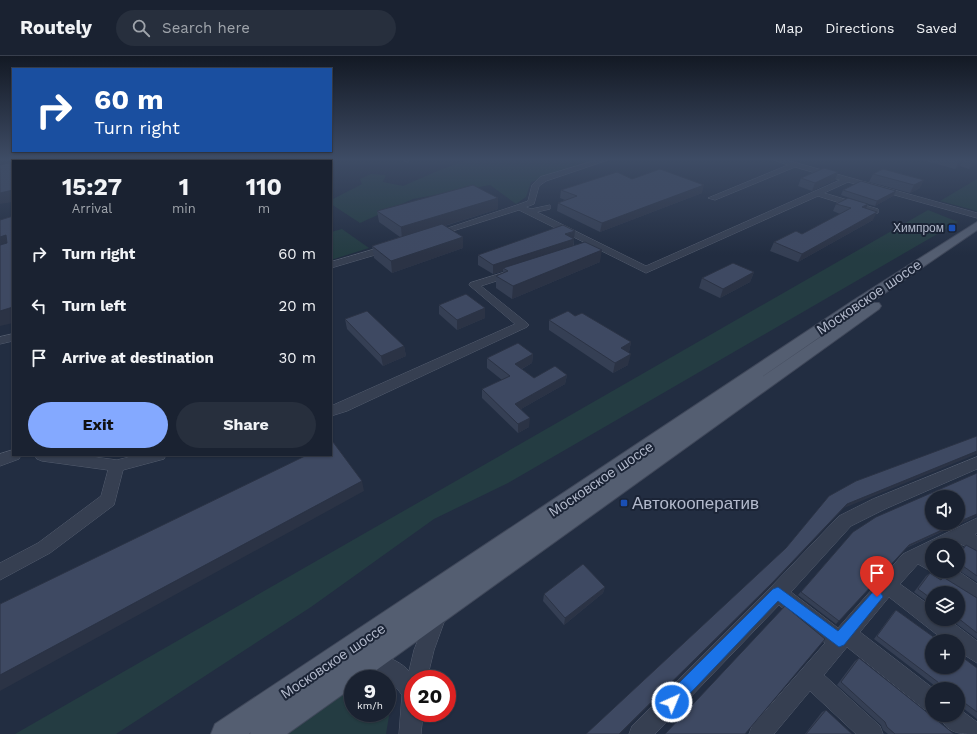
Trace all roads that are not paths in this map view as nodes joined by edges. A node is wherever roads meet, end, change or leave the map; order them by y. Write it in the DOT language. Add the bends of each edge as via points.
graph roads {
  1 [pos="534,192"];
  2 [pos="728,192"];
  3 [pos="820,192"];
  4 [pos="888,192"];
  5 [pos="817,193"];
  6 [pos="712,198"];
  7 [pos="500,203"];
  8 [pos="547,207"];
  9 [pos="516,208"];
  10 [pos="875,211"];
  11 [pos="530,212"];
  12 [pos="977,216"];
  13 [pos="977,225"];
  14 [pos="977,234"];
  15 [pos="425,237"];
  16 [pos="596,245"];
  17 [pos="396,246"];
  18 [pos="582,249"];
  19 [pos="332,265"];
  20 [pos="526,268"];
  21 [pos="12,337"];
  22 [pos="0,341"];
  23 [pos="332,411"];
  24 [pos="12,456"];
  25 [pos="49,456"];
  26 [pos="155,456"];
  27 [pos="0,460"];
  28 [pos="977,463"];
  29 [pos="117,466"];
  30 [pos="977,525"];
  31 [pos="960,534"];
  32 [pos="952,538"];
  33 [pos="977,545"];
  34 [pos="925,557"];
  35 [pos="0,572"];
  36 [pos="953,578"];
  37 [pos="887,585"];
  38 [pos="778,593"];
  39 [pos="977,594"];
  40 [pos="438,612"];
  41 [pos="843,637"];
  42 [pos="977,653"];
  43 [pos="358,668"];
  44 [pos="419,670"];
  45 [pos="809,676"];
  46 [pos="404,680"];
  47 [pos="925,696"];
  48 [pos="411,722"];
  49 [pos="959,722"];
  50 [pos="225,734"];
  51 [pos="264,734"];
  52 [pos="410,734"];
  53 [pos="640,734"];
  54 [pos="761,734"];
  55 [pos="872,734"];
  56 [pos="974,734"];
  1 -- 9 [label="street" via="531,202"];
  2 -- 6 [label="street"];
  3 -- 5 [label="street"];
  4 -- 12 [label="street"];
  5 -- 10 [label="street"];
  5 -- 16 [label="street" via="646,270"];
  7 -- 9 [label="street"];
  8 -- 11 [label="street"];
  9 -- 11 [label="street"];
  9 -- 15 [label="street"];
  11 -- 16 [label="street"];
  13 -- 50 [label="main road, Московское шоссе"];
  14 -- 40 [label="main road, Московское шоссе"];
  16 -- 18 [label="street"];
  17 -- 19 [label="street"];
  20 -- 23 [label="street" via="474,285 523,325"];
  21 -- 22 [label="street"];
  24 -- 27 [label="street"];
  25 -- 29 [label="street"];
  26 -- 29 [label="street"];
  28 -- 38 [label="street" via="878,504 845,521"];
  29 -- 35 [label="street" via="108,500 44,548"];
  30 -- 31 [label="street"];
  31 -- 32 [label="street"];
  31 -- 33 [label="street"];
  34 -- 37 [label="street" via="909,560"];
  36 -- 39 [label="street"];
  37 -- 41 [label="street"];
  37 -- 42 [label="street"];
  38 -- 41 [label="street"];
  38 -- 53 [label="street"];
  40 -- 43 [label="main road, Московское шоссе"];
  40 -- 44 [label="street"];
  41 -- 45 [label="street"];
  41 -- 47 [label="street"];
  43 -- 46 [label="street" via="375,666 391,670"];
  43 -- 51 [label="main road, Московское шоссе"];
  45 -- 54 [label="street"];
  45 -- 55 [label="street"];
  48 -- 52 [label="street"];
  49 -- 56 [label="street"];
}
